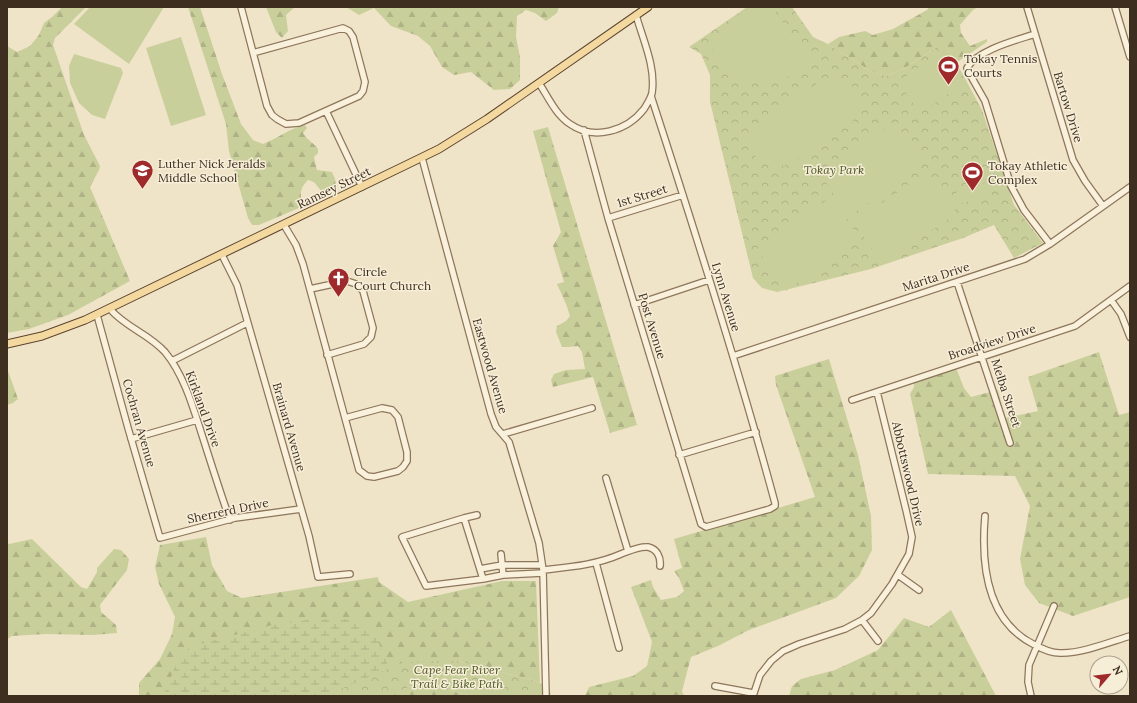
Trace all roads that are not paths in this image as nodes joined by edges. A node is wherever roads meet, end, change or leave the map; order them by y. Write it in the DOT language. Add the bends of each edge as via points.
graph roads {
  1 [pos="241,7"];
  2 [pos="648,7"];
  3 [pos="1027,7"];
  4 [pos="1115,7"];
  5 [pos="636,15"];
  6 [pos="1035,34"];
  7 [pos="253,53"];
  8 [pos="1130,57"];
  9 [pos="539,83"];
  10 [pos="651,96"];
  11 [pos="326,111"];
  12 [pos="584,130"];
  13 [pos="422,158"];
  14 [pos="1130,186"];
  15 [pos="362,187"];
  16 [pos="683,195"];
  17 [pos="1103,206"];
  18 [pos="608,218"];
  19 [pos="284,225"];
  20 [pos="1050,244"];
  21 [pos="222,255"];
  22 [pos="710,280"];
  23 [pos="957,282"];
  24 [pos="1130,286"];
  25 [pos="310,290"];
  26 [pos="1111,300"];
  27 [pos="634,305"];
  28 [pos="110,308"];
  29 [pos="97,315"];
  30 [pos="248,323"];
  31 [pos="1130,337"];
  32 [pos="7,344"];
  33 [pos="327,355"];
  34 [pos="732,356"];
  35 [pos="983,357"];
  36 [pos="172,361"];
  37 [pos="877,392"];
  38 [pos="852,400"];
  39 [pos="592,408"];
  40 [pos="344,418"];
  41 [pos="197,420"];
  42 [pos="756,432"];
  43 [pos="503,434"];
  44 [pos="131,438"];
  45 [pos="1010,443"];
  46 [pos="680,455"];
  47 [pos="606,478"];
  48 [pos="301,509"];
  49 [pos="478,515"];
  50 [pos="985,516"];
  51 [pos="464,518"];
  52 [pos="230,520"];
  53 [pos="704,527"];
  54 [pos="160,538"];
  55 [pos="628,551"];
  56 [pos="501,554"];
  57 [pos="596,563"];
  58 [pos="502,565"];
  59 [pos="660,566"];
  60 [pos="480,569"];
  61 [pos="543,569"];
  62 [pos="350,574"];
  63 [pos="503,575"];
  64 [pos="898,575"];
  65 [pos="483,579"];
  66 [pos="919,590"];
  67 [pos="1054,606"];
  68 [pos="862,620"];
  69 [pos="1130,636"];
  70 [pos="878,641"];
  71 [pos="1037,646"];
  72 [pos="620,648"];
  73 [pos="716,686"];
  74 [pos="753,694"];
  75 [pos="546,696"];
  76 [pos="1032,696"];
  1 -- 7 [label="street"];
  2 -- 5 [label="main road, Ramsey Street"];
  3 -- 6 [label="street, Bartow Drive"];
  4 -- 8 [label="street"];
  5 -- 9 [label="main road, Ramsey Street"];
  5 -- 10 [label="street" via="652,69"];
  6 -- 17 [label="street, Bartow Drive" via="1073,160"];
  6 -- 20 [label="street" via="997,47 970,63 967,68 985,101 1011,186 1024,210"];
  7 -- 11 [label="street" via="267,106 277,120 286,124 296,124"];
  7 -- 11 [label="street" via="343,28 349,31 361,64 364,88 359,96"];
  9 -- 12 [label="street" via="560,116"];
  9 -- 13 [label="main road, Ramsey Street"];
  10 -- 12 [label="street" via="637,117 623,127 607,132"];
  10 -- 16 [label="street, Lynn Avenue"];
  11 -- 15 [label="street"];
  12 -- 18 [label="street, Post Avenue"];
  13 -- 15 [label="main road, Ramsey Street"];
  13 -- 43 [label="street, Eastwood Avenue" via="491,414"];
  14 -- 17 [label="street, Marita Drive"];
  15 -- 19 [label="main road, Ramsey Street"];
  16 -- 18 [label="street, 1st Street"];
  16 -- 22 [label="street, Lynn Avenue"];
  17 -- 20 [label="street, Marita Drive"];
  18 -- 27 [label="street, Post Avenue"];
  19 -- 21 [label="main road, Ramsey Street"];
  19 -- 25 [label="street" via="300,254"];
  20 -- 23 [label="street, Marita Drive" via="1013,264"];
  21 -- 28 [label="main road, Ramsey Street"];
  21 -- 30 [label="street, Brainard Avenue" via="237,285"];
  22 -- 27 [label="street"];
  22 -- 34 [label="street, Lynn Avenue"];
  23 -- 34 [label="street, Marita Drive"];
  23 -- 35 [label="street, Melba Street"];
  24 -- 26 [label="street, Broadview Drive"];
  25 -- 33 [label="street"];
  25 -- 33 [label="street" via="346,281 356,284 363,290 373,328 371,337 364,344"];
  26 -- 31 [label="street" via="1121,314"];
  26 -- 35 [label="street, Broadview Drive" via="1075,326"];
  27 -- 46 [label="street, Post Avenue"];
  28 -- 29 [label="main road, Ramsey Street"];
  28 -- 36 [label="street, Kirkland Drive" via="122,321 151,338"];
  29 -- 32 [label="main road, Ramsey Street" via="57,331"];
  29 -- 44 [label="street, Cochran Avenue"];
  30 -- 36 [label="street"];
  30 -- 48 [label="street, Brainard Avenue"];
  33 -- 40 [label="street"];
  34 -- 42 [label="street, Lynn Avenue"];
  35 -- 37 [label="street, Broadview Drive"];
  35 -- 45 [label="street, Melba Street"];
  36 -- 41 [label="street, Kirkland Drive"];
  37 -- 38 [label="street, Broadview Drive"];
  37 -- 64 [label="street, Abbottswood Drive" via="912,537 909,554"];
  39 -- 43 [label="street"];
  40 -- 40 [label="street" via="362,473 374,477 404,467 408,455 398,417 394,412 382,408"];
  41 -- 44 [label="street"];
  41 -- 52 [label="street, Kirkland Drive"];
  42 -- 46 [label="street"];
  42 -- 53 [label="street, Lynn Avenue" via="775,505 770,509"];
  43 -- 61 [label="street, Eastwood Avenue" via="509,442"];
  44 -- 54 [label="street, Cochran Avenue"];
  46 -- 53 [label="street, Post Avenue" via="700,522"];
  47 -- 55 [label="street"];
  48 -- 52 [label="street, Sherrerd Drive"];
  48 -- 62 [label="street, Brainard Avenue" via="318,577"];
  49 -- 51 [label="street"];
  50 -- 71 [label="street" via="984,565 992,595 1004,622 1025,640"];
  51 -- 60 [label="street"];
  51 -- 65 [label="street" via="402,538 426,586"];
  52 -- 54 [label="street, Sherrerd Drive"];
  55 -- 57 [label="street"];
  55 -- 59 [label="street" via="643,547 653,549 659,556"];
  56 -- 58 [label="street"];
  57 -- 61 [label="street"];
  57 -- 72 [label="street"];
  58 -- 60 [label="street"];
  58 -- 61 [label="street"];
  58 -- 63 [label="street"];
  60 -- 65 [label="street"];
  61 -- 63 [label="street"];
  61 -- 75 [label="street, Eastwood Avenue"];
  63 -- 65 [label="street"];
  64 -- 66 [label="street"];
  64 -- 68 [label="street, Abbottswood Drive" via="874,609"];
  67 -- 71 [label="street"];
  68 -- 70 [label="street"];
  68 -- 74 [label="street, Abbottswood Drive" via="845,629 783,651 763,671"];
  69 -- 71 [label="street" via="1069,653 1055,653"];
  71 -- 76 [label="street" via="1029,665 1028,682"];
  73 -- 74 [label="street"];
}
